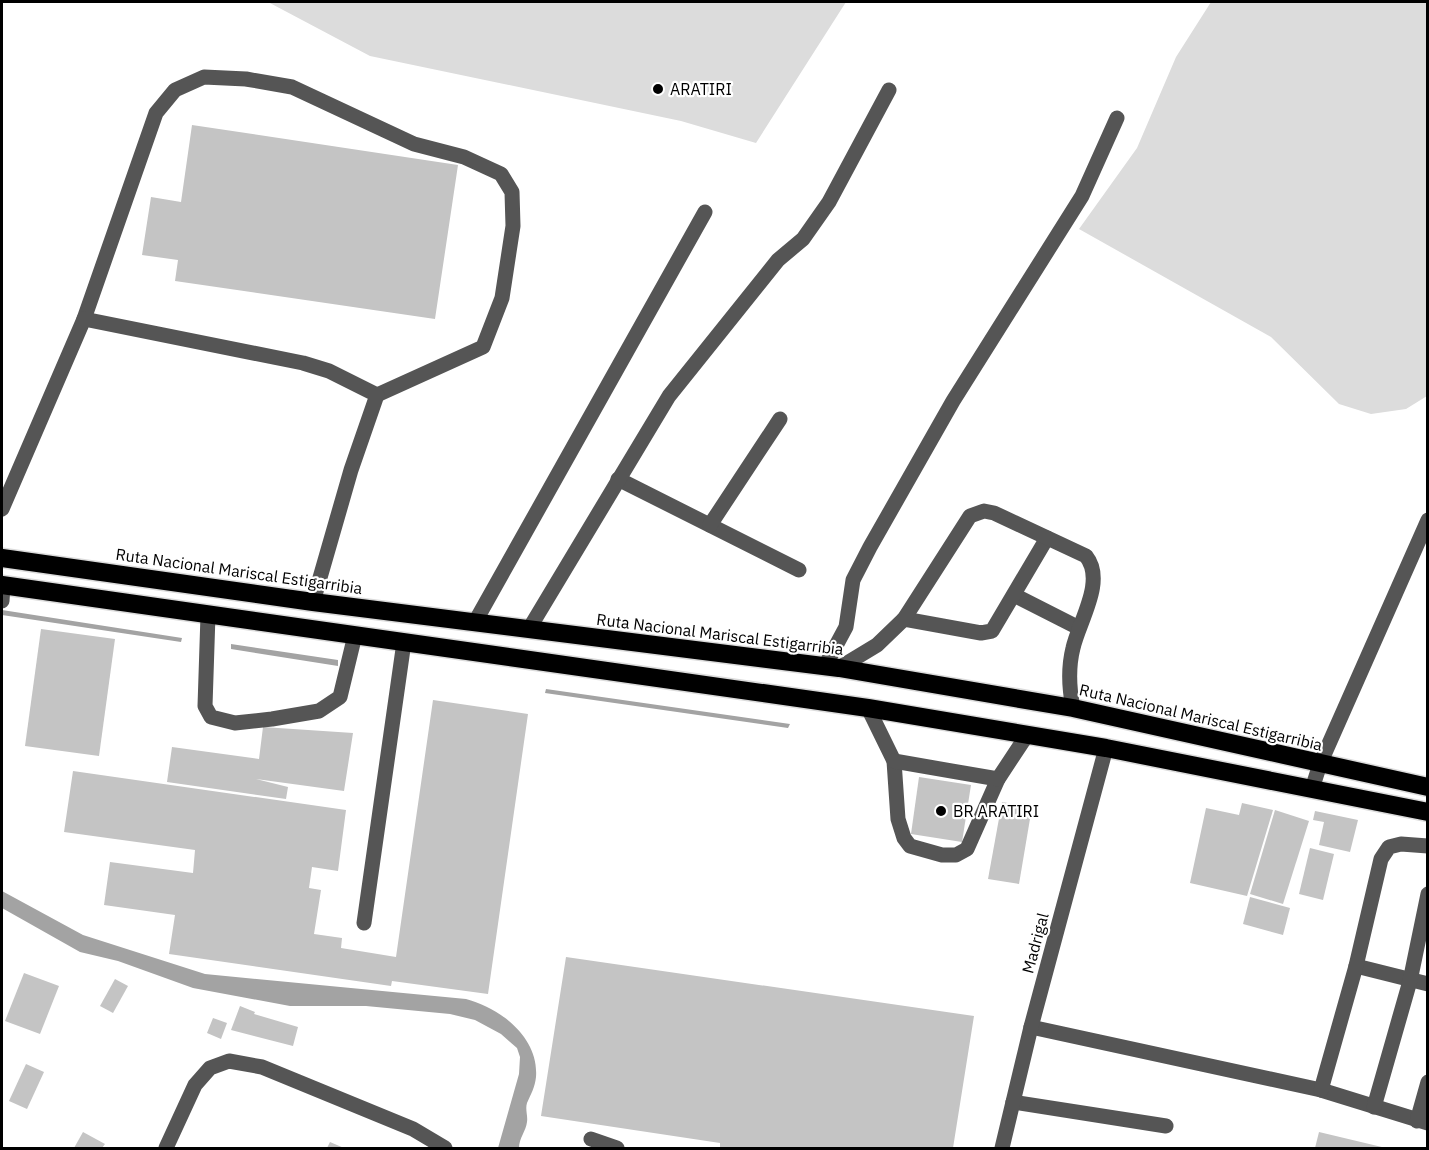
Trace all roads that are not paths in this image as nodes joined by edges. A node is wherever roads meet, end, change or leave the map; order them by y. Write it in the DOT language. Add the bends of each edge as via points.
graph roads {
  1 [pos="889,90"];
  2 [pos="1117,118"];
  3 [pos="705,212"];
  4 [pos="84,319"];
  5 [pos="377,395"];
  6 [pos="780,419"];
  7 [pos="618,479"];
  8 [pos="2,509"];
  9 [pos="1428,520"];
  10 [pos="710,525"];
  11 [pos="1047,538"];
  12 [pos="2,558"];
  13 [pos="799,570"];
  14 [pos="2,590"];
  15 [pos="1014,595"];
  16 [pos="313,602"];
  17 [pos="208,615"];
  18 [pos="904,619"];
  19 [pos="475,622"];
  20 [pos="1079,628"];
  21 [pos="529,629"];
  22 [pos="356,636"];
  23 [pos="404,642"];
  24 [pos="832,667"];
  25 [pos="868,708"];
  26 [pos="1073,708"];
  27 [pos="1027,735"];
  28 [pos="1106,748"];
  29 [pos="894,761"];
  30 [pos="1320,764"];
  31 [pos="998,779"];
  32 [pos="1428,787"];
  33 [pos="1312,789"];
  34 [pos="1428,812"];
  35 [pos="1428,846"];
  36 [pos="1428,894"];
  37 [pos="364,923"];
  38 [pos="1356,966"];
  39 [pos="1410,981"];
  40 [pos="1428,984"];
  41 [pos="1030,1027"];
  42 [pos="1428,1082"];
  43 [pos="1321,1090"];
  44 [pos="1013,1102"];
  45 [pos="1374,1107"];
  46 [pos="1422,1122"];
  47 [pos="1166,1126"];
  48 [pos="591,1139"];
  49 [pos="166,1149"];
  50 [pos="446,1149"];
  51 [pos="617,1149"];
  52 [pos="1002,1149"];
  1 -- 7 [label="street" via="829,202 804,239 778,260 669,396"];
  2 -- 24 [label="street" via="1082,196 953,401 870,547 853,580 846,627"];
  3 -- 19 [label="street"];
  4 -- 5 [label="street" via="303,363"];
  4 -- 5 [label="street" via="156,113 175,90 204,76 246,78 292,87 414,144 464,157 501,174 512,192 513,226 502,298 483,346"];
  4 -- 8 [label="street"];
  5 -- 16 [label="street"];
  6 -- 10 [label="street"];
  7 -- 10 [label="street"];
  7 -- 21 [label="street"];
  9 -- 30 [label="street"];
  10 -- 13 [label="street"];
  11 -- 15 [label="street"];
  11 -- 18 [label="street" via="994,513 977,512 970,516"];
  11 -- 20 [label="street" via="1086,556 1092,563 1094,583"];
  12 -- 16 [label="highway, Ruta Nacional Mariscal Estigarribia"];
  14 -- 17 [label="highway"];
  15 -- 18 [label="street" via="992,631 981,633"];
  15 -- 20 [label="street"];
  16 -- 19 [label="highway, Ruta Nacional Mariscal Estigarribia"];
  17 -- 22 [label="highway"];
  17 -- 22 [label="street" via="205,706 211,717 236,723 319,711 340,697"];
  18 -- 24 [label="street" via="877,645"];
  19 -- 21 [label="highway, Ruta Nacional Mariscal Estigarribia"];
  20 -- 26 [label="street" via="1070,667"];
  21 -- 24 [label="highway, Ruta Nacional Mariscal Estigarribia"];
  22 -- 23 [label="highway"];
  23 -- 25 [label="highway"];
  23 -- 37 [label="street"];
  24 -- 26 [label="highway, Ruta Nacional Mariscal Estigarribia"];
  25 -- 27 [label="highway"];
  25 -- 29 [label="street"];
  26 -- 30 [label="highway, Ruta Nacional Mariscal Estigarribia"];
  27 -- 28 [label="highway"];
  27 -- 31 [label="street"];
  28 -- 33 [label="highway"];
  28 -- 41 [label="street, Madrigal"];
  29 -- 31 [label="street"];
  29 -- 31 [label="street" via="898,819 904,838 910,846 942,855 956,855 967,849"];
  30 -- 32 [label="highway, Ruta Nacional Mariscal Estigarribia"];
  30 -- 33 [label="street"];
  33 -- 34 [label="highway"];
  35 -- 38 [label="street" via="1389,847 1381,859"];
  36 -- 39 [label="street"];
  38 -- 39 [label="street"];
  38 -- 43 [label="street"];
  39 -- 40 [label="street"];
  39 -- 45 [label="street"];
  41 -- 43 [label="street"];
  41 -- 44 [label="street, Madrigal"];
  42 -- 46 [label="street"];
  43 -- 45 [label="street"];
  44 -- 47 [label="street"];
  44 -- 52 [label="street, Madrigal"];
  45 -- 46 [label="street"];
  48 -- 51 [label="street"];
  49 -- 50 [label="street" via="195,1085 210,1068 230,1061 271,1070 413,1129"];
}
